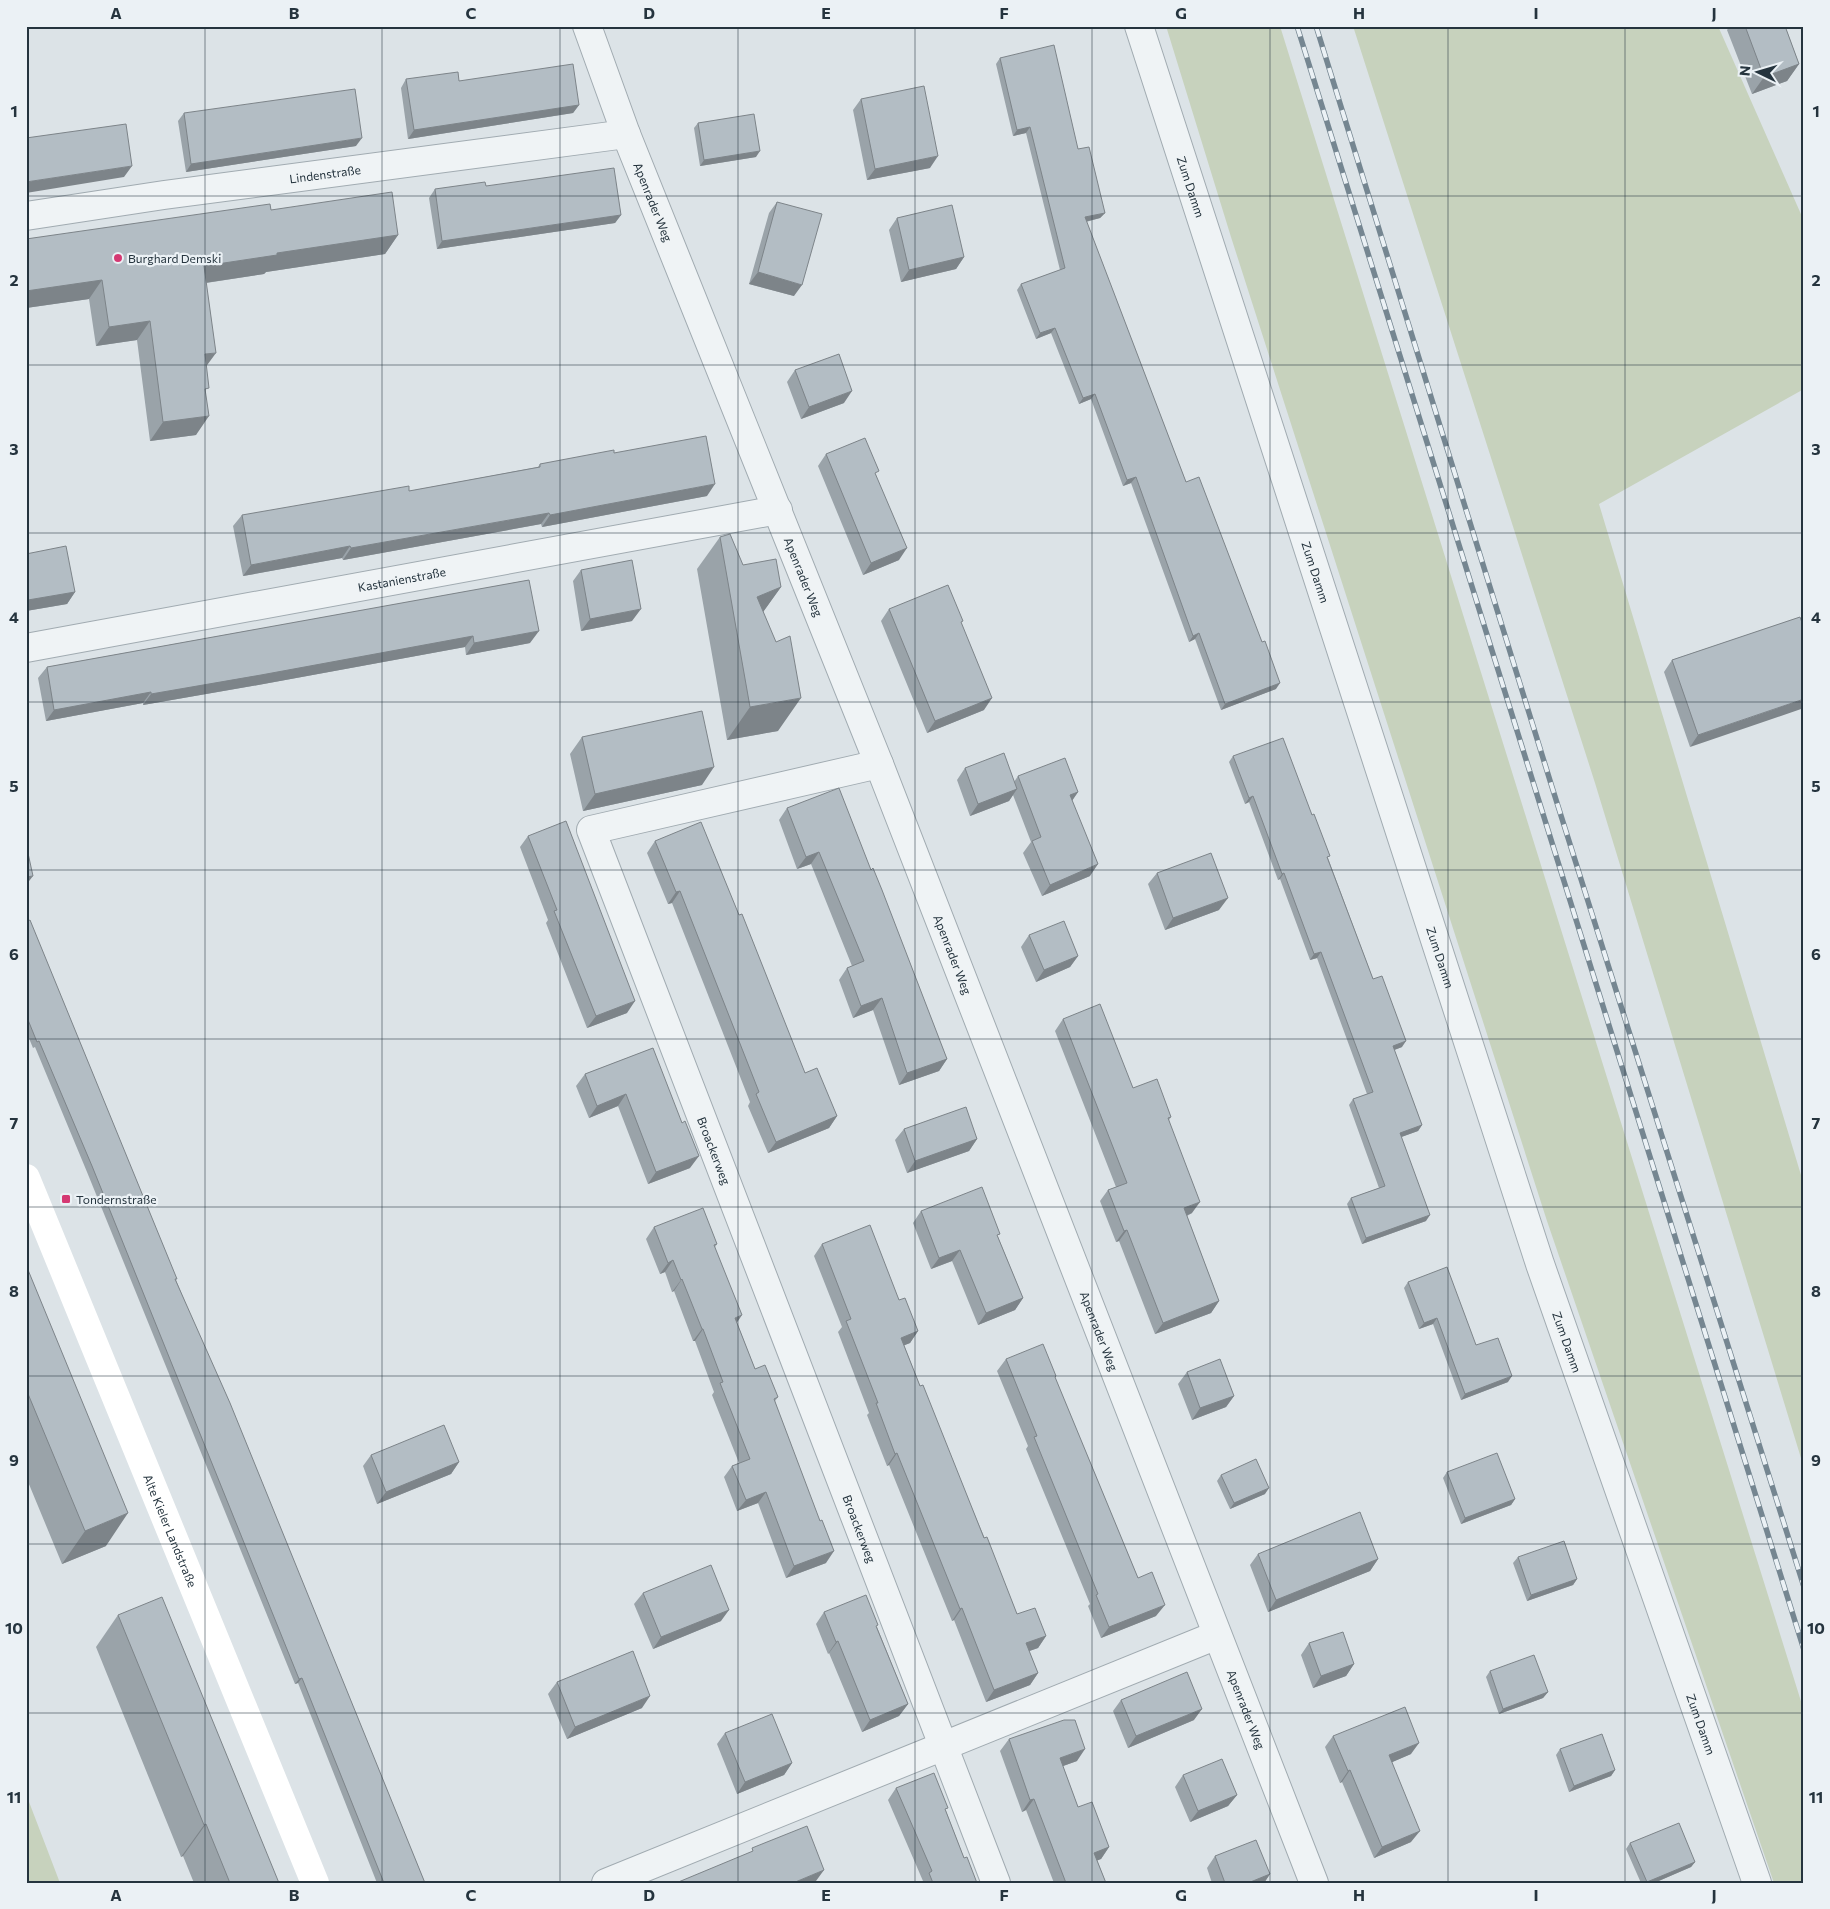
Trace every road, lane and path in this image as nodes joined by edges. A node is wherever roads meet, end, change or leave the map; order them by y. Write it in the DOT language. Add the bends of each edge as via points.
graph roads {
  1 [pos="587,26"];
  2 [pos="1139,26"];
  3 [pos="626,134"];
  4 [pos="26,216"];
  5 [pos="778,510"];
  6 [pos="26,648"];
  7 [pos="879,764"];
  8 [pos="26,1178"];
  9 [pos="1217,1635"];
  10 [pos="945,1746"];
  11 [pos="315,1883"];
  12 [pos="606,1883"];
  13 [pos="996,1883"];
  14 [pos="1314,1883"];
  15 [pos="1757,1883"];
  1 -- 3 [label="street, Apenrader Weg"];
  2 -- 15 [label="street, Zum Damm" via="1540,1264"];
  3 -- 4 [label="street, Lindenstraße"];
  3 -- 5 [label="street, Apenrader Weg"];
  5 -- 6 [label="street, Kastanienstraße"];
  5 -- 7 [label="street, Apenrader Weg"];
  7 -- 9 [label="street, Apenrader Weg"];
  7 -- 10 [label="street, Broackerweg" via="591,830"];
  8 -- 11 [label="street, Alte Kieler Landstraße"];
  9 -- 10 [label="street"];
  9 -- 14 [label="street, Apenrader Weg"];
  10 -- 12 [label="street"];
  10 -- 13 [label="street, Broackerweg"];
}
